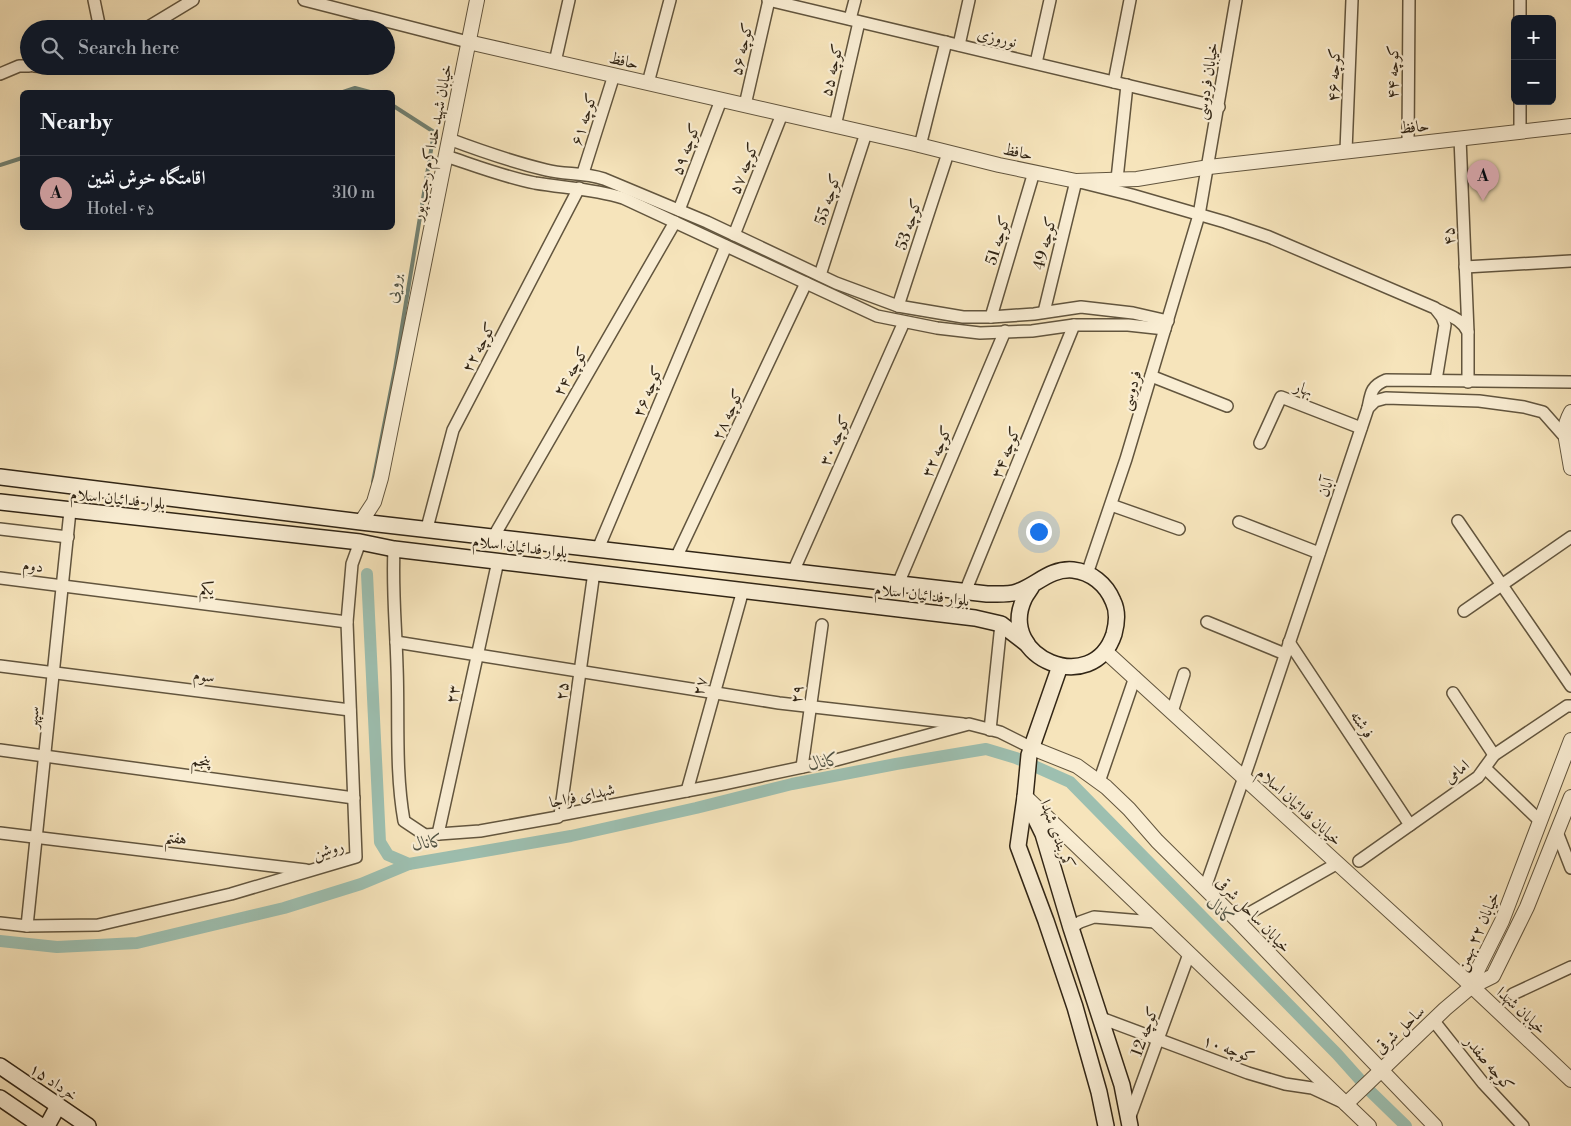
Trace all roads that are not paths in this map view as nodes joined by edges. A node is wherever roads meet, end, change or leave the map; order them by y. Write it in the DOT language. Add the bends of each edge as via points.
graph roads {
  1 [pos="94,0"];
  2 [pos="193,0"];
  3 [pos="304,0"];
  4 [pos="477,0"];
  5 [pos="569,0"];
  6 [pos="670,0"];
  7 [pos="769,0"];
  8 [pos="855,0"];
  9 [pos="968,0"];
  10 [pos="1050,0"];
  11 [pos="1130,0"];
  12 [pos="1236,0"];
  13 [pos="1352,0"];
  14 [pos="1409,0"];
  15 [pos="1520,0"];
  16 [pos="1520,15"];
  17 [pos="98,20"];
  18 [pos="160,20"];
  19 [pos="382,20"];
  20 [pos="855,21"];
  21 [pos="395,23"];
  22 [pos="468,42"];
  23 [pos="946,42"];
  24 [pos="959,45"];
  25 [pos="555,62"];
  26 [pos="1036,63"];
  27 [pos="20,66"];
  28 [pos="0,74"];
  29 [pos="614,75"];
  30 [pos="1114,82"];
  31 [pos="648,83"];
  32 [pos="1127,85"];
  33 [pos="721,100"];
  34 [pos="745,105"];
  35 [pos="1520,105"];
  36 [pos="1219,106"];
  37 [pos="782,114"];
  38 [pos="835,126"];
  39 [pos="1571,126"];
  40 [pos="1520,132"];
  41 [pos="866,133"];
  42 [pos="1460,138"];
  43 [pos="449,139"];
  44 [pos="1408,144"];
  45 [pos="920,146"];
  46 [pos="1346,151"];
  47 [pos="948,153"];
  48 [pos="446,156"];
  49 [pos="1208,167"];
  50 [pos="1034,172"];
  51 [pos="583,174"];
  52 [pos="1117,180"];
  53 [pos="1076,181"];
  54 [pos="579,188"];
  55 [pos="679,210"];
  56 [pos="1200,215"];
  57 [pos="675,222"];
  58 [pos="734,234"];
  59 [pos="726,246"];
  60 [pos="1571,261"];
  61 [pos="1466,267"];
  62 [pos="820,275"];
  63 [pos="806,284"];
  64 [pos="898,306"];
  65 [pos="1435,308"];
  66 [pos="1044,312"];
  67 [pos="991,317"];
  68 [pos="904,322"];
  69 [pos="1074,325"];
  70 [pos="1167,325"];
  71 [pos="1004,331"];
  72 [pos="1468,332"];
  73 [pos="1151,376"];
  74 [pos="1436,380"];
  75 [pos="1468,382"];
  76 [pos="1571,382"];
  77 [pos="1227,406"];
  78 [pos="1368,408"];
  79 [pos="1571,412"];
  80 [pos="1362,428"];
  81 [pos="1568,442"];
  82 [pos="1260,443"];
  83 [pos="1571,468"];
  84 [pos="0,477"];
  85 [pos="0,502"];
  86 [pos="1111,505"];
  87 [pos="70,510"];
  88 [pos="1458,521"];
  89 [pos="361,522"];
  90 [pos="1239,522"];
  91 [pos="427,528"];
  92 [pos="1179,528"];
  93 [pos="0,529"];
  94 [pos="494,536"];
  95 [pos="68,537"];
  96 [pos="1571,537"];
  97 [pos="360,542"];
  98 [pos="394,549"];
  99 [pos="598,549"];
  100 [pos="1319,553"];
  101 [pos="676,558"];
  102 [pos="498,561"];
  103 [pos="594,572"];
  104 [pos="793,572"];
  105 [pos="1088,574"];
  106 [pos="0,578"];
  107 [pos="898,584"];
  108 [pos="1502,584"];
  109 [pos="63,585"];
  110 [pos="1032,586"];
  111 [pos="743,590"];
  112 [pos="965,592"];
  113 [pos="1464,611"];
  114 [pos="347,622"];
  115 [pos="1207,622"];
  116 [pos="1001,624"];
  117 [pos="822,625"];
  118 [pos="396,642"];
  119 [pos="1289,642"];
  120 [pos="1028,645"];
  121 [pos="1105,651"];
  122 [pos="478,654"];
  123 [pos="1285,654"];
  124 [pos="0,666"];
  125 [pos="1060,666"];
  126 [pos="580,671"];
  127 [pos="53,673"];
  128 [pos="1184,674"];
  129 [pos="1135,677"];
  130 [pos="1571,686"];
  131 [pos="1453,693"];
  132 [pos="714,694"];
  133 [pos="811,706"];
  134 [pos="1571,706"];
  135 [pos="350,710"];
  136 [pos="1172,712"];
  137 [pos="969,724"];
  138 [pos="990,730"];
  139 [pos="1571,740"];
  140 [pos="0,750"];
  141 [pos="1030,752"];
  142 [pos="45,754"];
  143 [pos="1494,755"];
  144 [pos="802,767"];
  145 [pos="1485,768"];
  146 [pos="1243,778"];
  147 [pos="1099,782"];
  148 [pos="687,791"];
  149 [pos="1026,792"];
  150 [pos="1571,797"];
  151 [pos="354,798"];
  152 [pos="560,815"];
  153 [pos="1540,821"];
  154 [pos="1410,825"];
  155 [pos="1557,832"];
  156 [pos="0,833"];
  157 [pos="438,834"];
  158 [pos="36,836"];
  159 [pos="1359,861"];
  160 [pos="1338,864"];
  161 [pos="1571,868"];
  162 [pos="311,871"];
  163 [pos="1205,888"];
  164 [pos="1237,920"];
  165 [pos="1155,922"];
  166 [pos="0,923"];
  167 [pos="27,926"];
  168 [pos="1070,928"];
  169 [pos="1189,954"];
  170 [pos="1571,967"];
  171 [pos="1471,987"];
  172 [pos="1513,994"];
  173 [pos="1101,1018"];
  174 [pos="1433,1020"];
  175 [pos="1158,1039"];
  176 [pos="0,1066"];
  177 [pos="1378,1073"];
  178 [pos="1571,1080"];
  179 [pos="0,1098"];
  180 [pos="1349,1101"];
  181 [pos="58,1106"];
  182 [pos="1130,1123"];
  183 [pos="40,1126"];
  184 [pos="47,1126"];
  185 [pos="88,1126"];
  186 [pos="1106,1126"];
  187 [pos="1369,1126"];
  188 [pos="1435,1126"];
  189 [pos="1523,1126"];
  1 -- 17 [label="street"];
  2 -- 18 [label="street"];
  3 -- 19 [label="street"];
  4 -- 22 [label="street, خیابان شهید خداکرم رجب پور"];
  5 -- 25 [label="street"];
  6 -- 31 [label="street"];
  7 -- 20 [label="street, نوروزی"];
  7 -- 34 [label="street, کوچه ۵۶"];
  8 -- 20 [label="street, کوچه ۵۵"];
  9 -- 24 [label="street"];
  10 -- 26 [label="street"];
  11 -- 30 [label="street"];
  12 -- 36 [label="street, خیابان فردوسی"];
  13 -- 46 [label="street, کوچه ۴۶"];
  14 -- 44 [label="street, کوچه ۴۴"];
  15 -- 16 [label="street"];
  20 -- 23 [label="street, نوروزی"];
  20 -- 38 [label="street, کوچه ۵۵"];
  21 -- 22 [label="street"];
  22 -- 25 [label="street, حافظ"];
  22 -- 43 [label="street, خیابان شهید خداکرم رجب پور"];
  23 -- 24 [label="street, نوروزی"];
  23 -- 45 [label="street"];
  24 -- 26 [label="street, نوروزی"];
  25 -- 29 [label="street, حافظ"];
  26 -- 30 [label="street, نوروزی"];
  27 -- 28 [label="street"];
  29 -- 31 [label="street, حافظ"];
  29 -- 51 [label="street, کوچه ۶۱"];
  30 -- 32 [label="street, نوروزی"];
  31 -- 33 [label="street, حافظ"];
  32 -- 36 [label="street, نوروزی"];
  32 -- 52 [label="street"];
  33 -- 34 [label="street, حافظ"];
  33 -- 55 [label="street, کوچه ۵۹"];
  34 -- 37 [label="street, حافظ"];
  35 -- 40 [label="street"];
  36 -- 49 [label="street, خیابان فردوسی"];
  37 -- 38 [label="street, حافظ"];
  37 -- 58 [label="street, کوچه ۵۷"];
  38 -- 41 [label="street, حافظ"];
  39 -- 40 [label="street, حافظ"];
  40 -- 42 [label="street, حافظ"];
  41 -- 45 [label="street, حافظ"];
  41 -- 62 [label="street, کوچه 55"];
  42 -- 44 [label="street, حافظ"];
  42 -- 61 [label="street, ۴۵"];
  43 -- 48 [label="street, خیابان شهید خداکرم رجب پور"];
  43 -- 51 [label="street" via="504,159"];
  44 -- 46 [label="street, حافظ"];
  45 -- 47 [label="street, حافظ"];
  46 -- 49 [label="street, حافظ"];
  47 -- 50 [label="street, حافظ"];
  47 -- 64 [label="street, کوچه 53"];
  48 -- 54 [label="street" via="498,175"];
  48 -- 89 [label="street, خیابان شهید خداکرم رجب پور" via="380,478 374,502"];
  49 -- 52 [label="street, حافظ"];
  49 -- 56 [label="street, خیابان فردوسی"];
  50 -- 53 [label="street, حافظ"];
  50 -- 67 [label="street, کوچه 51"];
  51 -- 55 [label="street" via="604,179"];
  52 -- 53 [label="street, حافظ"];
  53 -- 56 [label="street"];
  53 -- 66 [label="street, کوچه 49"];
  54 -- 57 [label="street" via="623,198"];
  54 -- 91 [label="street, کوچه ۲۲" via="453,430"];
  55 -- 58 [label="street"];
  56 -- 65 [label="street" via="1268,237"];
  56 -- 70 [label="street, فردوسی"];
  57 -- 59 [label="street"];
  57 -- 94 [label="street, کوچه ۲۴"];
  58 -- 62 [label="street"];
  59 -- 63 [label="street"];
  59 -- 99 [label="street, کوچه ۲۶"];
  60 -- 61 [label="street"];
  61 -- 72 [label="street, ۴۵"];
  62 -- 64 [label="street"];
  63 -- 68 [label="street" via="877,316"];
  63 -- 101 [label="street, کوچه ۲۸"];
  64 -- 67 [label="street" via="963,317"];
  65 -- 72 [label="street" via="1460,321"];
  65 -- 74 [label="street" via="1445,325"];
  66 -- 67 [label="street"];
  66 -- 70 [label="street" via="1097,308"];
  68 -- 71 [label="street" via="980,333"];
  68 -- 104 [label="street, کوچه ۳۰"];
  69 -- 70 [label="street"];
  69 -- 71 [label="street"];
  69 -- 112 [label="street, کوچه ۳۴"];
  70 -- 73 [label="street, فردوسی"];
  71 -- 107 [label="street, کوچه ۳۲"];
  72 -- 75 [label="street, ۴۵"];
  73 -- 77 [label="street"];
  73 -- 86 [label="street, فردوسی"];
  74 -- 75 [label="street"];
  74 -- 78 [label="street, آبان" via="1396,379 1377,384"];
  75 -- 76 [label="street"];
  78 -- 80 [label="street, آبان"];
  78 -- 81 [label="street" via="1375,401 1386,398 1479,401 1524,407 1543,412"];
  79 -- 81 [label="street" via="1566,422"];
  80 -- 82 [label="street, بهار" via="1281,397"];
  80 -- 100 [label="street, آبان"];
  81 -- 83 [label="street"];
  84 -- 89 [label="main road, بلوار فدائیان اسلام"];
  85 -- 87 [label="main road, بلوار فدائیان اسلام"];
  86 -- 92 [label="street"];
  86 -- 105 [label="street, فردوسی"];
  87 -- 95 [label="street, سپهر"];
  87 -- 97 [label="main road, بلوار فدائیان اسلام"];
  88 -- 108 [label="street"];
  89 -- 91 [label="main road, بلوار فدائیان اسلام"];
  89 -- 97 [label="main road"];
  90 -- 100 [label="street"];
  91 -- 94 [label="main road, بلوار فدائیان اسلام"];
  93 -- 95 [label="street"];
  94 -- 99 [label="main road, بلوار فدائیان اسلام"];
  95 -- 109 [label="street, سپهر"];
  96 -- 108 [label="street"];
  97 -- 98 [label="main road, بلوار فدائیان اسلام"];
  97 -- 114 [label="street, روشن" via="352,564"];
  98 -- 102 [label="main road, بلوار فدائیان اسلام"];
  98 -- 118 [label="street, شهدای فراجا" via="392,583"];
  99 -- 101 [label="main road, بلوار فدائیان اسلام"];
  100 -- 119 [label="street, آبان"];
  101 -- 104 [label="main road, بلوار فدائیان اسلام"];
  102 -- 103 [label="main road, بلوار فدائیان اسلام"];
  102 -- 122 [label="street, ۲۳"];
  103 -- 111 [label="main road, بلوار فدائیان اسلام"];
  103 -- 126 [label="street, ۲۵"];
  104 -- 107 [label="main road, بلوار فدائیان اسلام"];
  105 -- 110 [label="main road" via="1058,571 1044,576"];
  105 -- 121 [label="main road" via="1108,590 1117,614 1112,640"];
  106 -- 109 [label="street, دوم"];
  107 -- 112 [label="main road, بلوار فدائیان اسلام"];
  108 -- 113 [label="street"];
  108 -- 130 [label="street"];
  109 -- 114 [label="street, یکم"];
  109 -- 127 [label="street, سپهر"];
  110 -- 112 [label="main road, بلوار فدائیان اسلام" via="1015,593"];
  110 -- 120 [label="main road" via="1020,614 1021,630"];
  111 -- 116 [label="main road, بلوار فدائیان اسلام" via="975,618"];
  111 -- 132 [label="street, ۲۷"];
  114 -- 135 [label="street, روشن"];
  115 -- 123 [label="street"];
  116 -- 120 [label="main road, بلوار فدائیان اسلام"];
  116 -- 138 [label="street"];
  117 -- 133 [label="street, ۲۹"];
  118 -- 122 [label="street"];
  118 -- 157 [label="street, شهدای فراجا" via="399,792 404,820 425,835"];
  119 -- 123 [label="street, آبان"];
  119 -- 154 [label="street, فرشته"];
  120 -- 125 [label="main road" via="1038,656"];
  121 -- 125 [label="main road" via="1084,664"];
  121 -- 129 [label="street, خیابان فدائیان اسلام"];
  122 -- 126 [label="street"];
  122 -- 157 [label="street, ۲۳"];
  123 -- 146 [label="street, آبان"];
  124 -- 127 [label="street, سوم"];
  125 -- 141 [label="main road"];
  126 -- 132 [label="street"];
  126 -- 152 [label="street, ۲۵"];
  127 -- 135 [label="street, سوم"];
  127 -- 142 [label="street, سپهر"];
  128 -- 136 [label="street"];
  129 -- 136 [label="street, خیابان فدائیان اسلام"];
  129 -- 147 [label="street"];
  131 -- 143 [label="street"];
  132 -- 133 [label="street"];
  132 -- 148 [label="street, ۲۷"];
  133 -- 137 [label="street"];
  133 -- 144 [label="street, ۲۹"];
  134 -- 143 [label="street, امامی"];
  135 -- 151 [label="street, روشن"];
  136 -- 146 [label="street, خیابان فدائیان اسلام"];
  137 -- 138 [label="street"];
  137 -- 144 [label="street, شهدای فراجا"];
  138 -- 141 [label="street" via="1000,732"];
  139 -- 153 [label="street, خیابان ۲۲ بهمن"];
  140 -- 142 [label="street, پنجم"];
  141 -- 147 [label="street, خیابان ساحل شرقی" via="1077,766"];
  141 -- 149 [label="main road"];
  142 -- 151 [label="street, پنجم"];
  142 -- 158 [label="street, سپهر"];
  143 -- 145 [label="street, امامی"];
  144 -- 148 [label="street, شهدای فراجا"];
  145 -- 153 [label="street"];
  145 -- 154 [label="street, امامی" via="1478,777"];
  146 -- 160 [label="street, خیابان فدائیان اسلام"];
  146 -- 163 [label="street, آبان"];
  147 -- 163 [label="street, خیابان ساحل شرقی"];
  148 -- 152 [label="street, شهدای فراجا"];
  149 -- 165 [label="street"];
  149 -- 168 [label="main road, کمربندی شهدا" via="1043,834"];
  149 -- 186 [label="main road, کمربندی شهدا" via="1018,846 1076,1008"];
  150 -- 155 [label="street, خیابان ۲۲ بهمن"];
  151 -- 162 [label="street, روشن" via="356,857"];
  152 -- 157 [label="street, شهدای فراجا" via="480,831"];
  153 -- 171 [label="street, خیابان ۲۲ بهمن" via="1502,922"];
  154 -- 159 [label="street, امامی"];
  155 -- 161 [label="street"];
  155 -- 171 [label="street, خیابان ۲۲ بهمن" via="1527,907 1493,976"];
  156 -- 158 [label="street, هفتم"];
  158 -- 162 [label="street, هفتم"];
  158 -- 167 [label="street, سپهر"];
  160 -- 164 [label="street"];
  160 -- 171 [label="street, خیابان فدائیان اسلام"];
  162 -- 167 [label="street, روشن" via="231,894 98,925"];
  163 -- 164 [label="street, خیابان ساحل شرقی"];
  164 -- 177 [label="street, خیابان ساحل شرقی"];
  165 -- 168 [label="street" via="1094,917"];
  165 -- 169 [label="street"];
  166 -- 167 [label="street, روشن"];
  168 -- 173 [label="main road, کمربندی شهدا"];
  169 -- 175 [label="street, کوچه 12"];
  169 -- 180 [label="street"];
  170 -- 172 [label="street"];
  171 -- 174 [label="street, ساحل شرقی"];
  171 -- 178 [label="street, خیابان شهدا"];
  173 -- 175 [label="street, کوچه ۱۰"];
  173 -- 182 [label="main road, کمربندی شهدا"];
  174 -- 177 [label="street, ساحل شرقی"];
  174 -- 189 [label="street, کوچه صفدر" via="1483,1083"];
  175 -- 180 [label="street, کوچه ۱۰" via="1248,1073 1312,1088"];
  175 -- 182 [label="street, کوچه 12"];
  176 -- 181 [label="main road, ۱۵ خرداد"];
  177 -- 180 [label="street, ساحل شرقی"];
  177 -- 188 [label="street, خیابان ساحل شرقی"];
  179 -- 183 [label="main road"];
  180 -- 187 [label="street"];
  181 -- 184 [label="main road"];
  181 -- 185 [label="main road, ۱۵ خرداد"];
}
